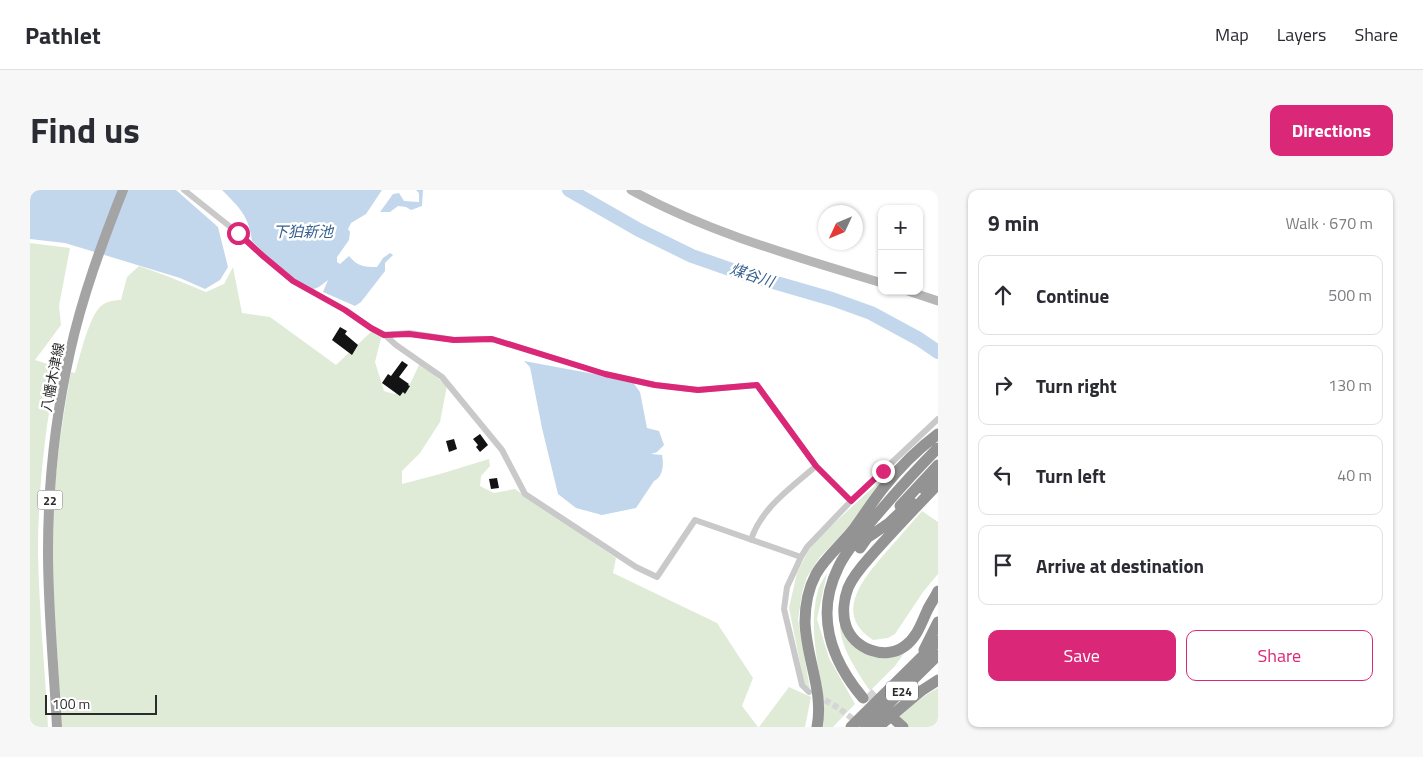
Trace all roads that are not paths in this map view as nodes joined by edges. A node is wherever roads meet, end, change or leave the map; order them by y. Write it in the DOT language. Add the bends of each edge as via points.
graph roads {
  1 [pos="123,190"];
  2 [pos="184,190"];
  3 [pos="631,190"];
  4 [pos="878,282"];
  5 [pos="921,295"];
  6 [pos="938,300"];
  7 [pos="384,335"];
  8 [pos="938,419"];
  9 [pos="938,434"];
  10 [pos="938,440"];
  11 [pos="938,448"];
  12 [pos="938,455"];
  13 [pos="938,465"];
  14 [pos="816,466"];
  15 [pos="938,474"];
  16 [pos="938,484"];
  17 [pos="851,501"];
  18 [pos="861,534"];
  19 [pos="751,540"];
  20 [pos="802,556"];
  21 [pos="938,592"];
  22 [pos="938,625"];
  23 [pos="938,641"];
  24 [pos="938,654"];
  25 [pos="902,677"];
  26 [pos="938,680"];
  27 [pos="809,692"];
  28 [pos="865,696"];
  29 [pos="888,724"];
  30 [pos="57,727"];
  31 [pos="818,727"];
  32 [pos="851,727"];
  33 [pos="865,727"];
  34 [pos="903,727"];
  1 -- 30 [label="main road, 八幡木津線 / 22" via="80,314 65,372 52,462 48,552"];
  2 -- 7 [label="street" via="293,281"];
  3 -- 4 [label="street" via="713,228"];
  5 -- 6 [label="street"];
  7 -- 14 [label="street" via="492,339 605,374 655,385 698,390 757,385"];
  7 -- 19 [label="street" via="442,376 502,450 525,494 636,567 657,577 695,520"];
  8 -- 17 [label="street"];
  9 -- 18 [label="highway" via="885,486"];
  10 -- 18 [label="highway"];
  11 -- 18 [label="highway"];
  12 -- 18 [label="highway"];
  13 -- 18 [label="highway" via="894,512"];
  14 -- 17 [label="street"];
  14 -- 19 [label="street" via="768,509"];
  15 -- 18 [label="highway" via="889,523"];
  16 -- 21 [label="highway" via="854,577 844,605 846,626 857,643 872,651 897,651 919,630"];
  17 -- 20 [label="street"];
  18 -- 28 [label="highway" via="831,583 827,613 834,652 846,675"];
  18 -- 31 [label="highway" via="824,563 807,597 808,644 819,691"];
  19 -- 20 [label="street"];
  20 -- 27 [label="street" via="787,587 784,609 802,685"];
  22 -- 25 [label="highway" via="923,652"];
  23 -- 25 [label="highway, E24"];
  24 -- 33 [label="highway, E24"];
  25 -- 32 [label="highway, E24"];
  26 -- 29 [label="highway" via="921,691"];
  29 -- 34 [label="highway"];
}
